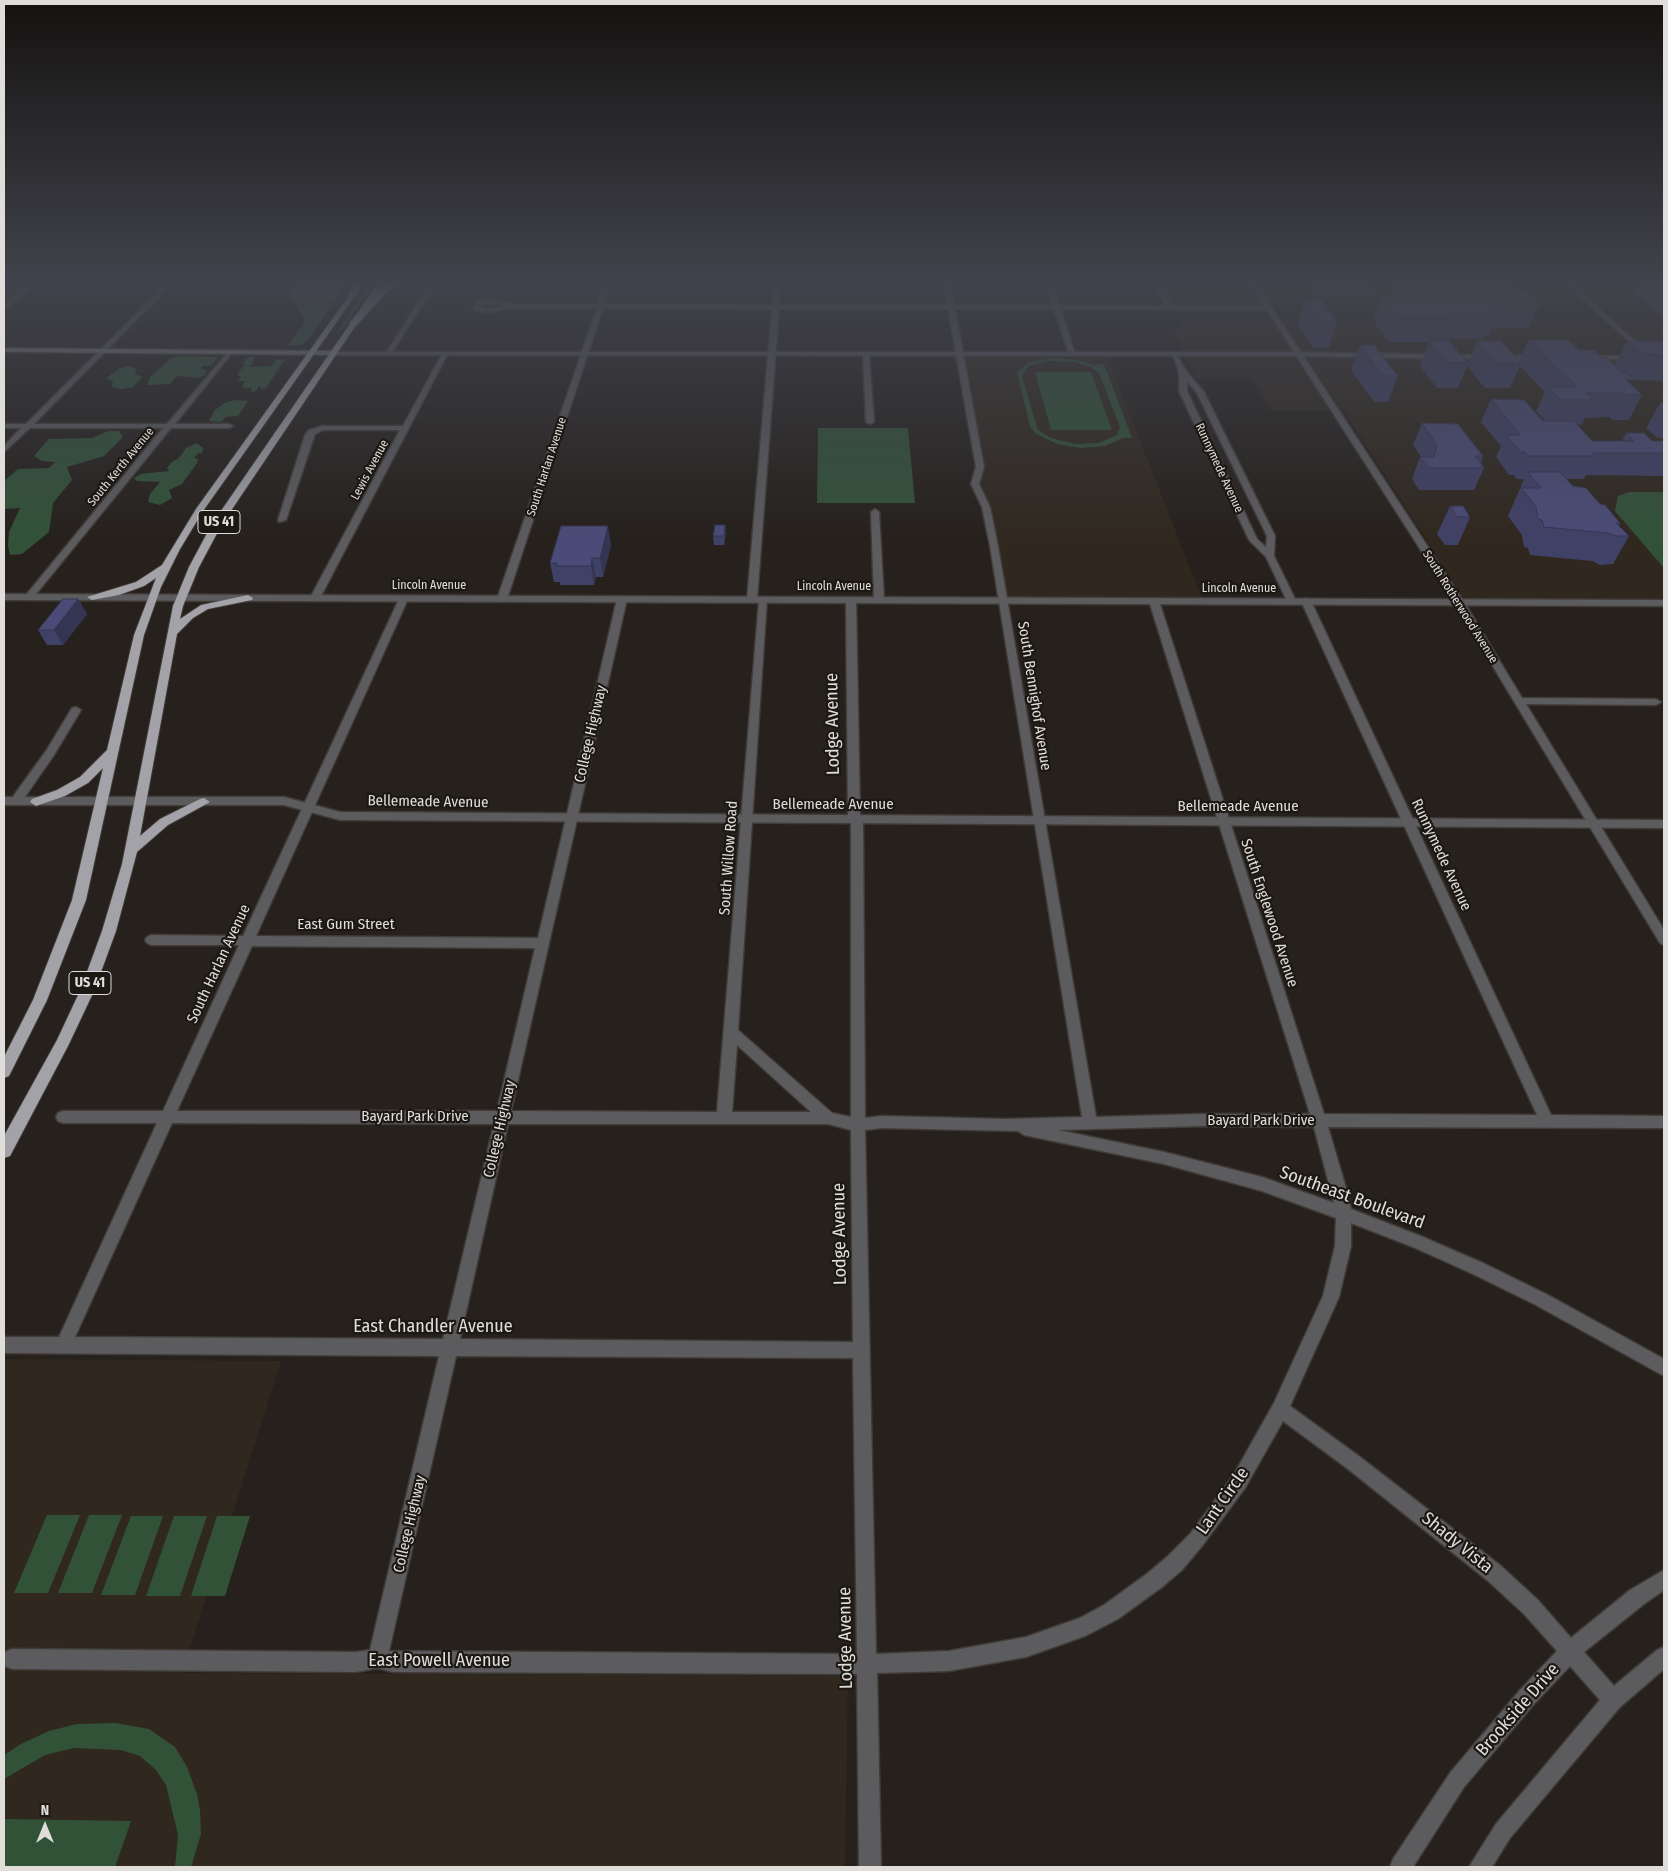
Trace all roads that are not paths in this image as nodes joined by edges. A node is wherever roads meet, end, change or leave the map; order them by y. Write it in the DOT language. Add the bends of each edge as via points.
graph roads {
  1 [pos="87,366"];
  2 [pos="218,366"];
  3 [pos="302,366"];
  4 [pos="325,366"];
  5 [pos="438,366"];
  6 [pos="581,366"];
  7 [pos="771,366"];
  8 [pos="867,366"];
  9 [pos="961,366"];
  10 [pos="1180,366"];
  11 [pos="1306,366"];
  12 [pos="1183,372"];
  13 [pos="870,422"];
  14 [pos="28,425"];
  15 [pos="4,426"];
  16 [pos="169,426"];
  17 [pos="229,426"];
  18 [pos="405,428"];
  19 [pos="4,450"];
  20 [pos="876,512"];
  21 [pos="282,520"];
  22 [pos="1270,556"];
  23 [pos="166,566"];
  24 [pos="4,597"];
  25 [pos="29,597"];
  26 [pos="92,597"];
  27 [pos="152,597"];
  28 [pos="181,598"];
  29 [pos="248,598"];
  30 [pos="315,598"];
  31 [pos="403,599"];
  32 [pos="502,599"];
  33 [pos="622,599"];
  34 [pos="758,600"];
  35 [pos="852,600"];
  36 [pos="879,600"];
  37 [pos="1003,601"];
  38 [pos="1154,601"];
  39 [pos="1291,601"];
  40 [pos="1306,602"];
  41 [pos="1459,602"];
  42 [pos="1664,603"];
  43 [pos="172,635"];
  44 [pos="1519,701"];
  45 [pos="1656,702"];
  46 [pos="76,710"];
  47 [pos="115,748"];
  48 [pos="4,801"];
  49 [pos="16,801"];
  50 [pos="36,802"];
  51 [pos="103,802"];
  52 [pos="140,802"];
  53 [pos="204,802"];
  54 [pos="308,808"];
  55 [pos="571,819"];
  56 [pos="748,820"];
  57 [pos="857,820"];
  58 [pos="1040,821"];
  59 [pos="1223,822"];
  60 [pos="1408,822"];
  61 [pos="1594,823"];
  62 [pos="1664,824"];
  63 [pos="131,850"];
  64 [pos="151,940"];
  65 [pos="1664,940"];
  66 [pos="248,941"];
  67 [pos="542,943"];
  68 [pos="732,1033"];
  69 [pos="4,1072"];
  70 [pos="167,1116"];
  71 [pos="63,1117"];
  72 [pos="502,1118"];
  73 [pos="724,1118"];
  74 [pos="828,1118"];
  75 [pos="1319,1121"];
  76 [pos="1090,1122"];
  77 [pos="1547,1122"];
  78 [pos="1664,1122"];
  79 [pos="858,1125"];
  80 [pos="1005,1125"];
  81 [pos="4,1151"];
  82 [pos="1344,1214"];
  83 [pos="64,1344"];
  84 [pos="4,1345"];
  85 [pos="451,1347"];
  86 [pos="862,1350"];
  87 [pos="1664,1368"];
  88 [pos="1280,1409"];
  89 [pos="1664,1580"];
  90 [pos="1570,1651"];
  91 [pos="1664,1657"];
  92 [pos="378,1658"];
  93 [pos="12,1659"];
  94 [pos="866,1664"];
  95 [pos="1613,1700"];
  96 [pos="870,1867"];
  97 [pos="1401,1867"];
  98 [pos="1480,1867"];
  1 -- 14 [label="street"];
  2 -- 16 [label="street, South Kerth Avenue"];
  3 -- 23 [label="highway, US 41" via="199,511"];
  4 -- 28 [label="highway, US 41" via="217,524"];
  5 -- 18 [label="street, Lewis Avenue"];
  6 -- 32 [label="street, South Harlan Avenue"];
  7 -- 34 [label="street, South Willow Road"];
  8 -- 13 [label="street"];
  9 -- 37 [label="street, South Bennighof Avenue" via="980,468 975,484 986,507"];
  10 -- 12 [label="street, Runnymede Avenue"];
  11 -- 41 [label="street, South Rotherwood Avenue"];
  12 -- 22 [label="street, Runnymede Avenue" via="1200,392 1271,536"];
  12 -- 22 [label="street, Runnymede Avenue" via="1183,391 1253,540"];
  14 -- 15 [label="street"];
  14 -- 16 [label="street"];
  14 -- 19 [label="street"];
  16 -- 17 [label="street"];
  16 -- 25 [label="street, South Kerth Avenue"];
  18 -- 21 [label="street" via="315,430 309,435"];
  18 -- 30 [label="street, Lewis Avenue"];
  20 -- 36 [label="street"];
  22 -- 39 [label="street, Runnymede Avenue"];
  23 -- 26 [label="highway" via="140,584"];
  23 -- 27 [label="highway, US 41"];
  24 -- 25 [label="street, Lincoln Avenue"];
  25 -- 26 [label="street, Lincoln Avenue"];
  26 -- 27 [label="street, Lincoln Avenue"];
  27 -- 28 [label="street, Lincoln Avenue"];
  27 -- 47 [label="highway, US 41" via="139,635"];
  28 -- 29 [label="street, Lincoln Avenue"];
  28 -- 43 [label="highway, US 41"];
  29 -- 30 [label="street, Lincoln Avenue"];
  29 -- 43 [label="highway" via="198,611 184,620"];
  30 -- 31 [label="street, Lincoln Avenue"];
  31 -- 32 [label="street, Lincoln Avenue"];
  31 -- 54 [label="street, South Harlan Avenue"];
  32 -- 33 [label="street, Lincoln Avenue"];
  33 -- 34 [label="street, Lincoln Avenue"];
  33 -- 55 [label="street, College Highway"];
  34 -- 35 [label="street, Lincoln Avenue"];
  34 -- 56 [label="street, South Willow Road"];
  35 -- 36 [label="street, Lincoln Avenue"];
  35 -- 57 [label="street, Lodge Avenue" via="854,817"];
  36 -- 37 [label="street, Lincoln Avenue"];
  37 -- 38 [label="street, Lincoln Avenue"];
  37 -- 58 [label="street, South Bennighof Avenue"];
  38 -- 39 [label="street, Lincoln Avenue"];
  38 -- 59 [label="street, South Englewood Avenue"];
  39 -- 40 [label="street, Lincoln Avenue"];
  40 -- 41 [label="street, Lincoln Avenue"];
  40 -- 60 [label="street, Runnymede Avenue"];
  41 -- 42 [label="street, Lincoln Avenue"];
  41 -- 44 [label="street, South Rotherwood Avenue"];
  43 -- 52 [label="highway, US 41"];
  44 -- 45 [label="street"];
  44 -- 61 [label="street, South Rotherwood Avenue"];
  46 -- 49 [label="street"];
  47 -- 50 [label="highway" via="84,780"];
  47 -- 51 [label="highway, US 41"];
  48 -- 49 [label="street, Bellemeade Avenue"];
  49 -- 50 [label="street, Bellemeade Avenue"];
  50 -- 51 [label="street, Bellemeade Avenue"];
  51 -- 52 [label="street, Bellemeade Avenue"];
  51 -- 69 [label="highway, US 41" via="86,877 68,932 40,1000"];
  52 -- 53 [label="street, Bellemeade Avenue"];
  52 -- 63 [label="highway, US 41"];
  53 -- 54 [label="street, Bellemeade Avenue" via="284,802"];
  53 -- 63 [label="highway" via="164,822"];
  54 -- 55 [label="street, Bellemeade Avenue" via="340,816"];
  54 -- 66 [label="street, South Harlan Avenue"];
  55 -- 56 [label="street, Bellemeade Avenue"];
  55 -- 67 [label="street, College Highway"];
  56 -- 57 [label="street, Bellemeade Avenue"];
  56 -- 68 [label="street, South Willow Road"];
  57 -- 58 [label="street, Bellemeade Avenue"];
  57 -- 79 [label="street, Lodge Avenue"];
  58 -- 59 [label="street, Bellemeade Avenue"];
  58 -- 76 [label="street, South Bennighof Avenue"];
  59 -- 60 [label="street, Bellemeade Avenue"];
  59 -- 75 [label="street, South Englewood Avenue"];
  60 -- 61 [label="street, Bellemeade Avenue"];
  60 -- 77 [label="street, Runnymede Avenue"];
  61 -- 62 [label="street, Bellemeade Avenue"];
  61 -- 65 [label="street, South Rotherwood Avenue"];
  63 -- 81 [label="highway, US 41" via="109,932 87,991 52,1066"];
  64 -- 66 [label="street, East Gum Street"];
  66 -- 67 [label="street, East Gum Street"];
  66 -- 70 [label="street, South Harlan Avenue"];
  67 -- 72 [label="street, College Highway"];
  68 -- 73 [label="street, South Willow Road"];
  68 -- 74 [label="street"];
  70 -- 71 [label="street, Bayard Park Drive"];
  70 -- 72 [label="street, Bayard Park Drive"];
  70 -- 83 [label="street, South Harlan Avenue"];
  72 -- 73 [label="street, Bayard Park Drive"];
  72 -- 85 [label="street, College Highway"];
  73 -- 74 [label="street, Bayard Park Drive"];
  74 -- 79 [label="street"];
  75 -- 76 [label="street, Bayard Park Drive"];
  75 -- 77 [label="street, Bayard Park Drive"];
  75 -- 82 [label="street, Lant Circle"];
  76 -- 80 [label="street, Bayard Park Drive"];
  77 -- 78 [label="street, Bayard Park Drive"];
  79 -- 80 [label="street, Bayard Park Drive" via="882,1122"];
  79 -- 86 [label="street, Lodge Avenue"];
  80 -- 82 [label="street, Southeast Boulevard" via="1164,1158 1262,1184"];
  82 -- 87 [label="street, Southeast Boulevard" via="1479,1269"];
  82 -- 88 [label="street, Lant Circle" via="1343,1246 1331,1297"];
  83 -- 84 [label="street, East Chandler Avenue"];
  83 -- 85 [label="street, East Chandler Avenue"];
  85 -- 86 [label="street, East Chandler Avenue"];
  85 -- 92 [label="street, College Highway"];
  86 -- 94 [label="street, Lodge Avenue"];
  88 -- 90 [label="street, Shady Vista" via="1494,1573 1531,1607"];
  88 -- 94 [label="street, Lant Circle" via="1239,1482 1196,1540 1155,1580 1111,1612 1077,1629 1026,1647 949,1661"];
  89 -- 90 [label="street, Brookside Drive" via="1637,1597"];
  90 -- 95 [label="street, Shady Vista"];
  90 -- 97 [label="street, Brookside Drive" via="1457,1780"];
  91 -- 95 [label="street"];
  92 -- 93 [label="street, East Powell Avenue" via="356,1662"];
  92 -- 94 [label="street, East Powell Avenue" via="393,1662"];
  94 -- 96 [label="street, Lodge Avenue"];
  95 -- 98 [label="street" via="1503,1831"];
}
